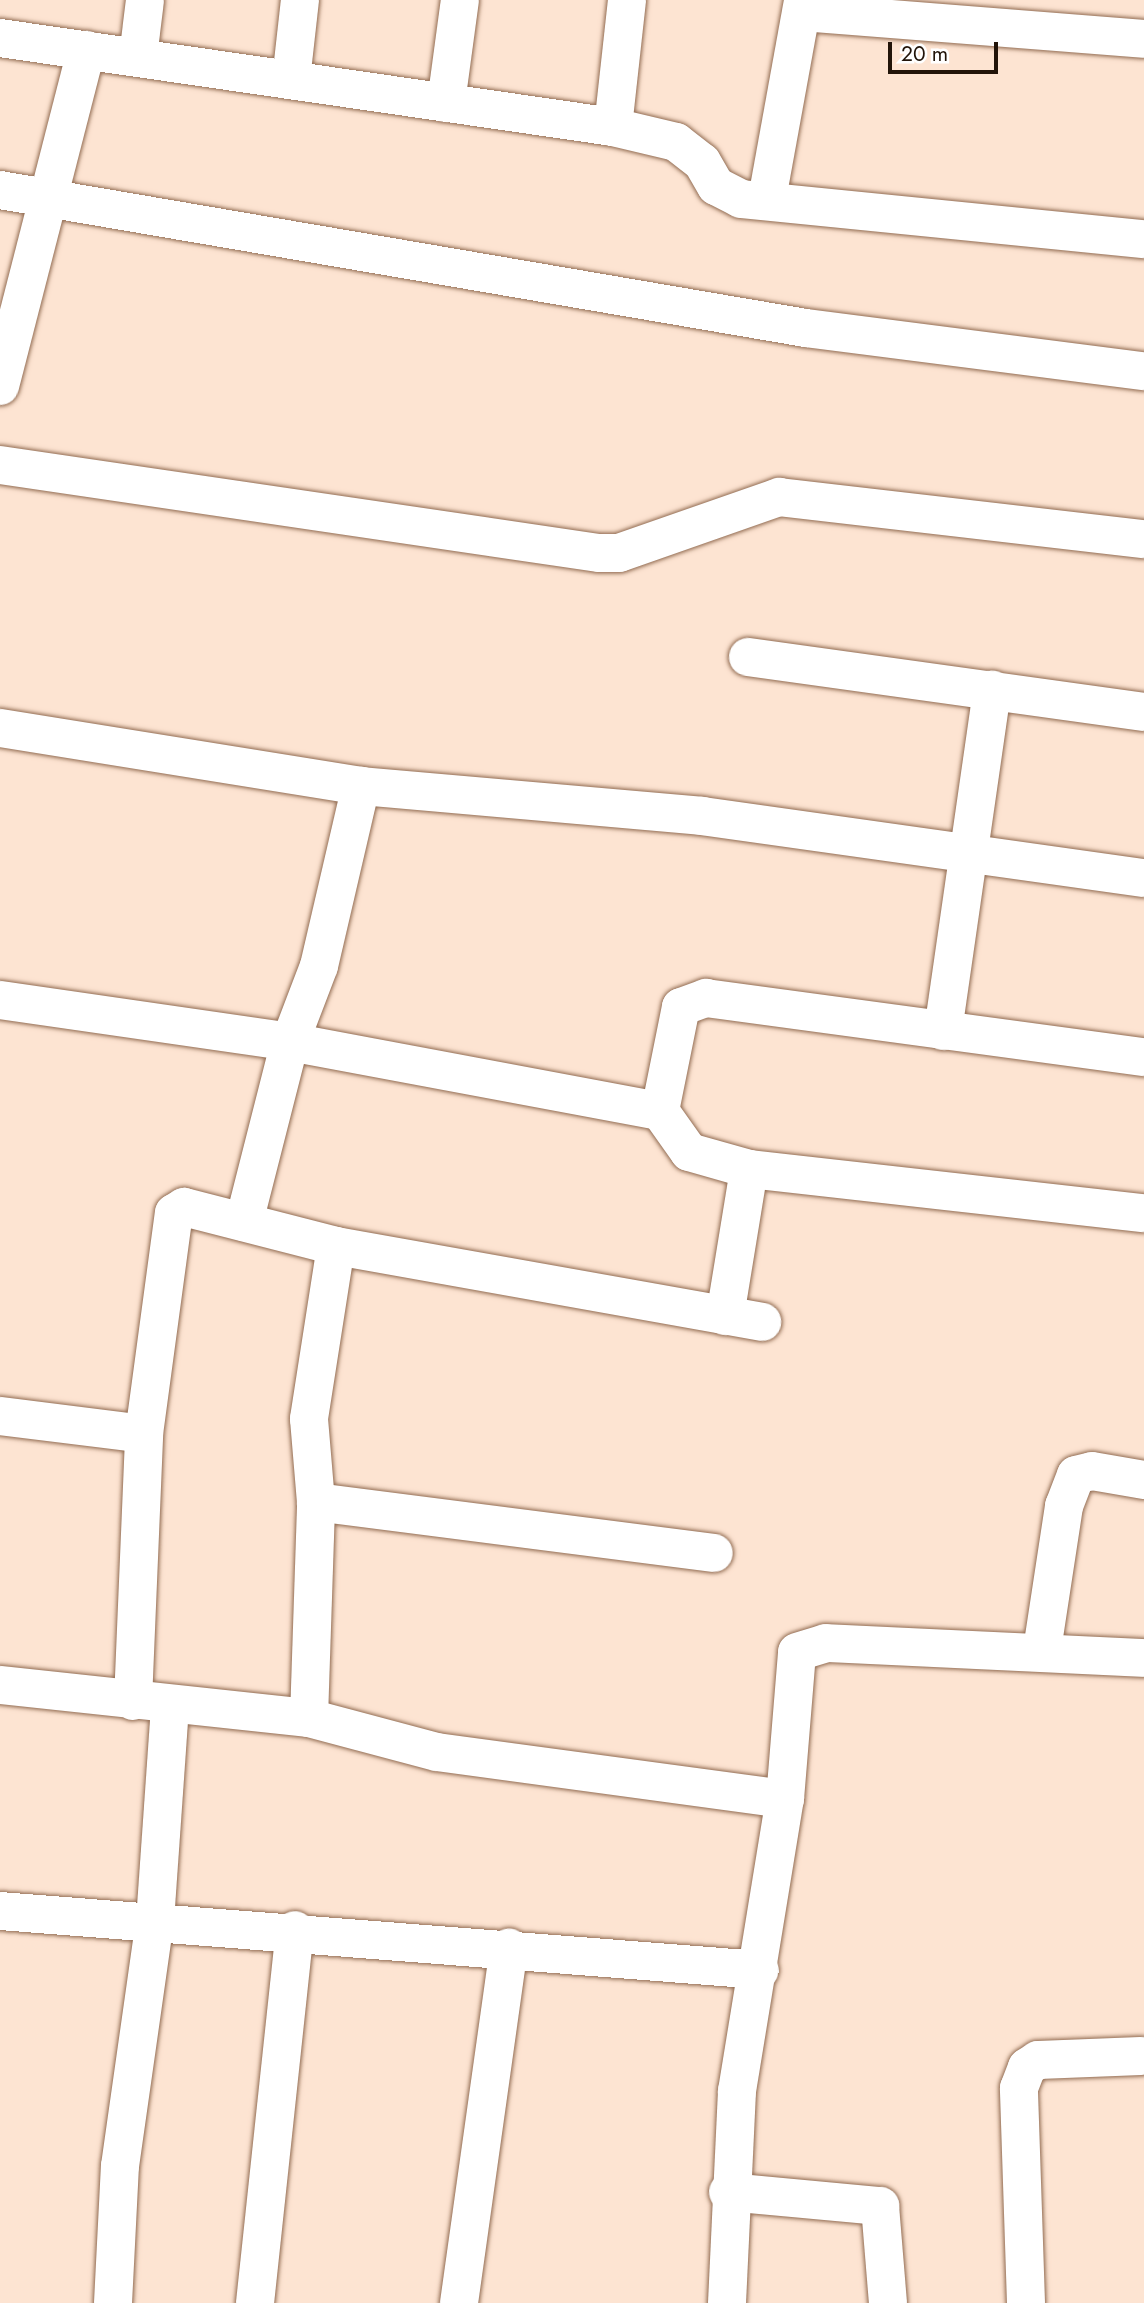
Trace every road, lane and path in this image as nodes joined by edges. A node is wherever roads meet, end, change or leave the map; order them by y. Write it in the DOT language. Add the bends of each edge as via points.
graph roads {
  1 [pos="145,0"];
  2 [pos="300,0"];
  3 [pos="460,0"];
  4 [pos="627,0"];
  5 [pos="803,6"];
  6 [pos="0,38"];
  7 [pos="1144,39"];
  8 [pos="86,50"];
  9 [pos="138,57"];
  10 [pos="291,80"];
  11 [pos="446,103"];
  12 [pos="613,127"];
  13 [pos="0,190"];
  14 [pos="43,197"];
  15 [pos="766,200"];
  16 [pos="1144,239"];
  17 [pos="1144,371"];
  18 [pos="0,386"];
  19 [pos="0,465"];
  20 [pos="1144,539"];
  21 [pos="748,657"];
  22 [pos="992,690"];
  23 [pos="1144,712"];
  24 [pos="0,729"];
  25 [pos="361,786"];
  26 [pos="970,854"];
  27 [pos="1144,878"];
  28 [pos="0,1000"];
  29 [pos="943,1031"];
  30 [pos="290,1042"];
  31 [pos="1144,1057"];
  32 [pos="660,1111"];
  33 [pos="749,1169"];
  34 [pos="1144,1213"];
  35 [pos="244,1222"];
  36 [pos="336,1246"];
  37 [pos="725,1316"];
  38 [pos="762,1322"];
  39 [pos="0,1416"];
  40 [pos="144,1434"];
  41 [pos="1144,1480"];
  42 [pos="316,1502"];
  43 [pos="714,1553"];
  44 [pos="1042,1650"];
  45 [pos="1144,1658"];
  46 [pos="0,1685"];
  47 [pos="133,1700"];
  48 [pos="170,1706"];
  49 [pos="309,1718"];
  50 [pos="785,1799"];
  51 [pos="0,1911"];
  52 [pos="155,1921"];
  53 [pos="295,1930"];
  54 [pos="509,1947"];
  55 [pos="760,1970"];
  56 [pos="1141,2056"];
  57 [pos="728,2192"];
  58 [pos="113,2303"];
  59 [pos="255,2303"];
  60 [pos="459,2303"];
  61 [pos="727,2303"];
  62 [pos="888,2303"];
  63 [pos="1026,2303"];
  1 -- 9 [label="street"];
  2 -- 10 [label="street"];
  3 -- 11 [label="street"];
  4 -- 12 [label="street"];
  5 -- 7 [label="street"];
  5 -- 15 [label="street"];
  6 -- 8 [label="street"];
  8 -- 9 [label="street"];
  8 -- 14 [label="street"];
  9 -- 10 [label="street"];
  10 -- 11 [label="street"];
  11 -- 12 [label="street"];
  12 -- 15 [label="street" via="676,142 702,162 716,187 741,199"];
  13 -- 14 [label="street"];
  14 -- 17 [label="street" via="806,328"];
  14 -- 18 [label="street"];
  15 -- 16 [label="street"];
  19 -- 20 [label="street" via="598,553 620,553 779,497"];
  21 -- 22 [label="street"];
  22 -- 23 [label="street"];
  22 -- 26 [label="street"];
  24 -- 25 [label="street"];
  25 -- 26 [label="street" via="702,816"];
  25 -- 30 [label="street" via="319,966"];
  26 -- 27 [label="street"];
  26 -- 29 [label="street"];
  28 -- 30 [label="street"];
  29 -- 31 [label="street"];
  29 -- 32 [label="street" via="706,998 681,1007"];
  30 -- 32 [label="street"];
  30 -- 35 [label="street"];
  32 -- 33 [label="street" via="689,1152"];
  33 -- 34 [label="street"];
  33 -- 37 [label="street"];
  35 -- 36 [label="street"];
  35 -- 40 [label="street" via="184,1207 174,1213"];
  36 -- 37 [label="street"];
  36 -- 42 [label="street" via="309,1419"];
  37 -- 38 [label="street"];
  39 -- 40 [label="street"];
  40 -- 47 [label="street"];
  41 -- 44 [label="street" via="1092,1471 1076,1475 1064,1506"];
  42 -- 43 [label="street"];
  42 -- 49 [label="street"];
  44 -- 45 [label="street"];
  44 -- 50 [label="street" via="827,1643 797,1652"];
  46 -- 47 [label="street"];
  47 -- 48 [label="street"];
  48 -- 49 [label="street"];
  48 -- 52 [label="street"];
  49 -- 50 [label="street" via="437,1752"];
  50 -- 55 [label="street"];
  51 -- 52 [label="street"];
  52 -- 53 [label="street"];
  52 -- 58 [label="street" via="120,2166"];
  53 -- 54 [label="street"];
  53 -- 59 [label="street"];
  54 -- 55 [label="street"];
  54 -- 60 [label="street"];
  55 -- 57 [label="street" via="737,2091"];
  56 -- 63 [label="street" via="1038,2060 1027,2067 1019,2088"];
  57 -- 61 [label="street"];
  57 -- 62 [label="street" via="880,2206"];
}
